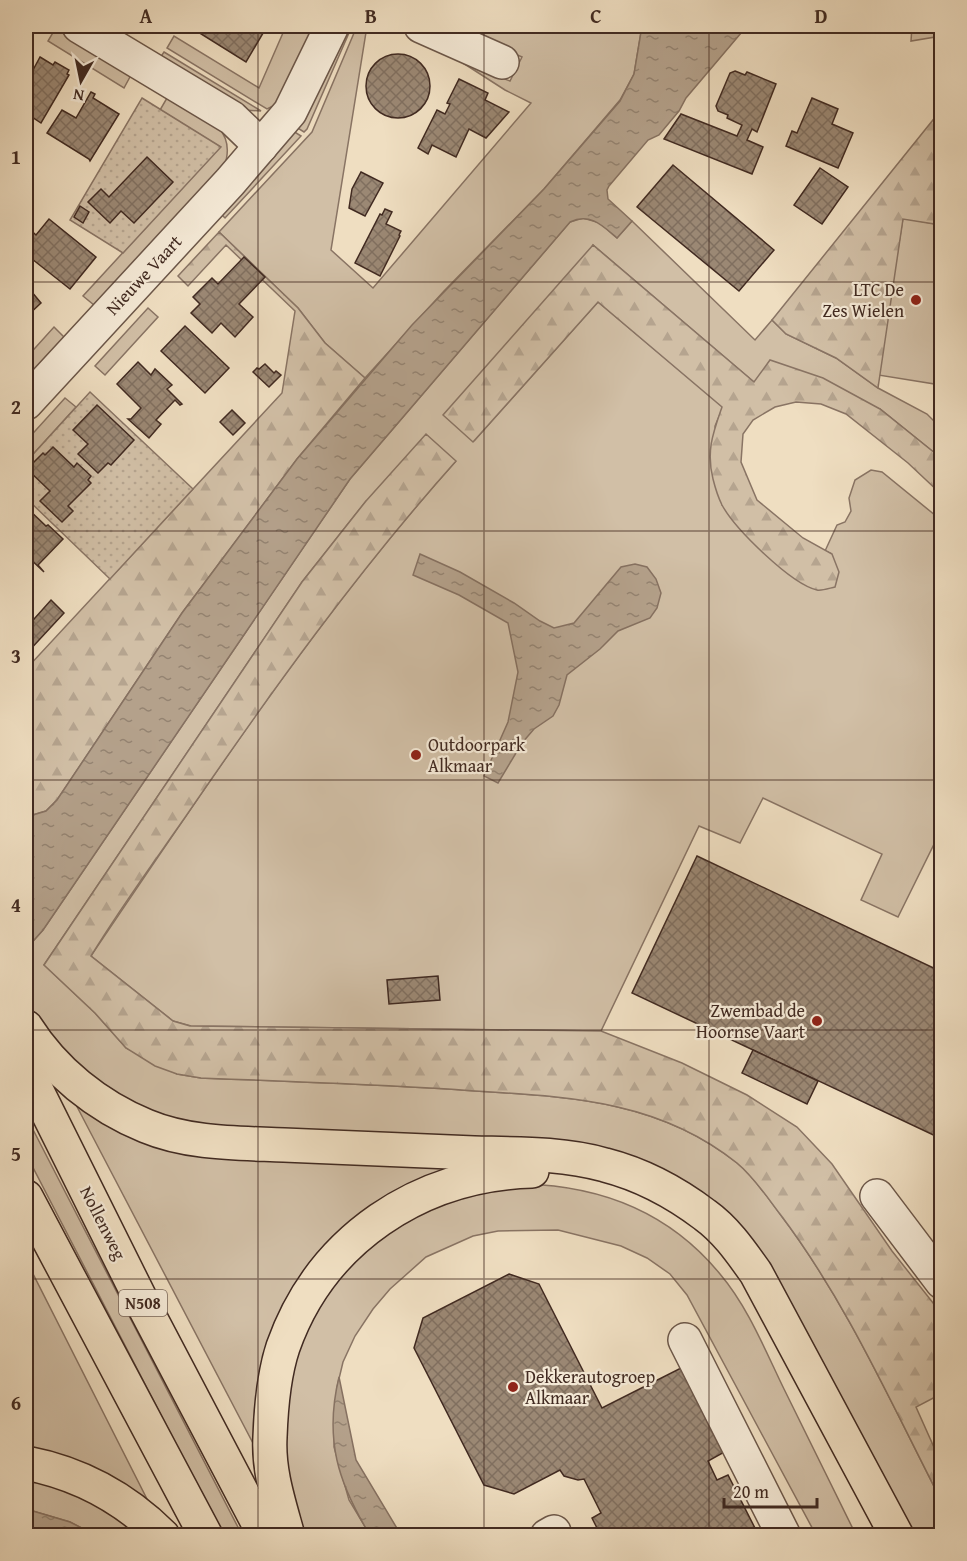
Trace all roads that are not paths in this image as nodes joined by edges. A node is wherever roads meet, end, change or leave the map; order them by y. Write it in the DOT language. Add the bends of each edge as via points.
graph roads {
  1 [pos="79,26"];
  2 [pos="332,26"];
  3 [pos="421,26"];
  4 [pos="502,62"];
  5 [pos="261,146"];
  6 [pos="26,403"];
  7 [pos="26,1027"];
  8 [pos="26,1069"];
  9 [pos="877,1196"];
  10 [pos="26,1197"];
  11 [pos="942,1282"];
  12 [pos="685,1340"];
  13 [pos="26,1463"];
  14 [pos="163,1536"];
  15 [pos="206,1536"];
  16 [pos="265,1536"];
  17 [pos="288,1536"];
  18 [pos="547,1536"];
  19 [pos="555,1536"];
  20 [pos="784,1536"];
  21 [pos="873,1536"];
  22 [pos="897,1536"];
  1 -- 5 [label="street" via="232,118"];
  2 -- 5 [label="street, Nieuwe Vaart" via="296,102"];
  3 -- 4 [label="street"];
  5 -- 6 [label="street, Nieuwe Vaart"];
  7 -- 22 [label="highway" via="39,1048 91,1097 146,1126 176,1135 239,1143 547,1155 604,1164 677,1195 708,1216 756,1273"];
  8 -- 16 [label="highway, Nollenweg / N508"];
  9 -- 11 [label="street"];
  10 -- 15 [label="highway, N508"];
  12 -- 20 [label="street"];
  13 -- 14 [label="highway" via="100,1487 132,1508"];
  17 -- 21 [label="highway" via="274,1485 269,1438 283,1349 304,1301 347,1245 404,1204 473,1179 530,1171 595,1179 627,1190 668,1210 711,1246 751,1299"];
  18 -- 19 [label="street" via="554,1532"];
}
